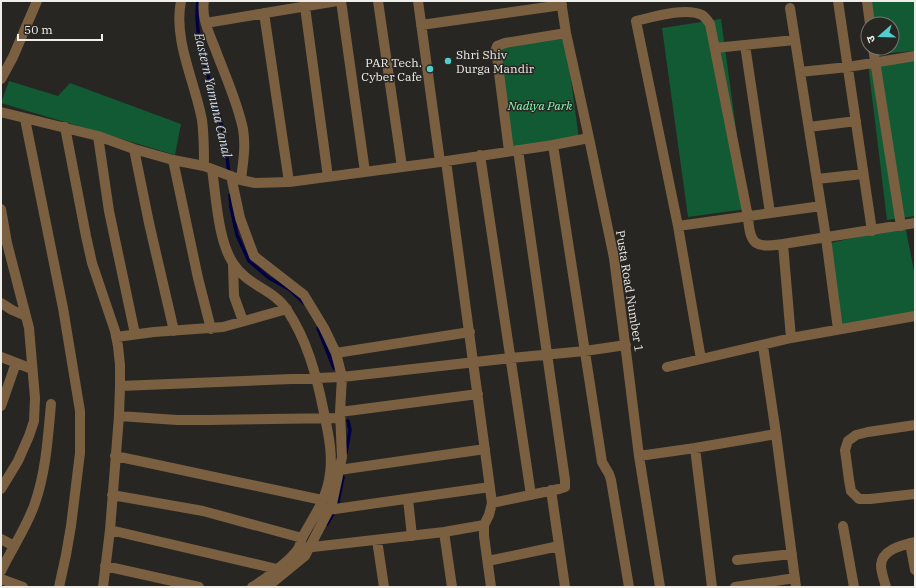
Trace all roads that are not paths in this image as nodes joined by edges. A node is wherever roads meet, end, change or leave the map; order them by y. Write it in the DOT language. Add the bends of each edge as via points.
graph roads {
  1 [pos="36,1"];
  2 [pos="181,1"];
  3 [pos="204,1"];
  4 [pos="337,1"];
  5 [pos="341,1"];
  6 [pos="378,1"];
  7 [pos="418,1"];
  8 [pos="838,1"];
  9 [pos="867,1"];
  10 [pos="561,3"];
  11 [pos="305,7"];
  12 [pos="790,8"];
  13 [pos="264,13"];
  14 [pos="869,16"];
  15 [pos="206,23"];
  16 [pos="421,25"];
  17 [pos="566,33"];
  18 [pos="795,40"];
  19 [pos="745,45"];
  20 [pos="715,48"];
  21 [pos="874,56"];
  22 [pos="915,56"];
  23 [pos="875,63"];
  24 [pos="848,67"];
  25 [pos="800,72"];
  26 [pos="1,80"];
  27 [pos="2,115"];
  28 [pos="25,119"];
  29 [pos="856,121"];
  30 [pos="66,127"];
  31 [pos="809,127"];
  32 [pos="98,136"];
  33 [pos="590,138"];
  34 [pos="553,146"];
  35 [pos="134,149"];
  36 [pos="513,151"];
  37 [pos="480,155"];
  38 [pos="173,160"];
  39 [pos="443,161"];
  40 [pos="402,167"];
  41 [pos="211,169"];
  42 [pos="365,172"];
  43 [pos="863,174"];
  44 [pos="328,177"];
  45 [pos="236,178"];
  46 [pos="817,179"];
  47 [pos="289,182"];
  48 [pos="821,206"];
  49 [pos="1,209"];
  50 [pos="770,213"];
  51 [pos="748,217"];
  52 [pos="915,223"];
  53 [pos="678,226"];
  54 [pos="900,226"];
  55 [pos="872,231"];
  56 [pos="826,238"];
  57 [pos="4,240"];
  58 [pos="783,244"];
  59 [pos="233,264"];
  60 [pos="1,303"];
  61 [pos="287,309"];
  62 [pos="26,316"];
  63 [pos="915,316"];
  64 [pos="243,321"];
  65 [pos="211,329"];
  66 [pos="838,329"];
  67 [pos="174,331"];
  68 [pos="470,332"];
  69 [pos="135,334"];
  70 [pos="116,337"];
  71 [pos="791,338"];
  72 [pos="626,345"];
  73 [pos="763,346"];
  74 [pos="585,352"];
  75 [pos="336,353"];
  76 [pos="548,356"];
  77 [pos="1,357"];
  78 [pos="510,358"];
  79 [pos="701,359"];
  80 [pos="473,362"];
  81 [pos="16,363"];
  82 [pos="666,367"];
  83 [pos="32,369"];
  84 [pos="317,378"];
  85 [pos="342,378"];
  86 [pos="120,386"];
  87 [pos="478,394"];
  88 [pos="51,404"];
  89 [pos="1,406"];
  90 [pos="340,411"];
  91 [pos="119,416"];
  92 [pos="325,418"];
  93 [pos="915,425"];
  94 [pos="776,434"];
  95 [pos="695,448"];
  96 [pos="485,449"];
  97 [pos="115,456"];
  98 [pos="639,456"];
  99 [pos="343,469"];
  100 [pos="490,487"];
  101 [pos="1,489"];
  102 [pos="551,490"];
  103 [pos="915,494"];
  104 [pos="112,495"];
  105 [pos="531,495"];
  106 [pos="408,499"];
  107 [pos="322,500"];
  108 [pos="492,503"];
  109 [pos="329,510"];
  110 [pos="484,525"];
  111 [pos="844,526"];
  112 [pos="110,530"];
  113 [pos="444,532"];
  114 [pos="412,536"];
  115 [pos="302,538"];
  116 [pos="1,539"];
  117 [pos="377,540"];
  118 [pos="912,542"];
  119 [pos="14,546"];
  120 [pos="559,546"];
  121 [pos="309,548"];
  122 [pos="298,549"];
  123 [pos="792,554"];
  124 [pos="737,560"];
  125 [pos="488,561"];
  126 [pos="105,566"];
  127 [pos="277,569"];
  128 [pos="915,570"];
  129 [pos="1,571"];
  130 [pos="1,579"];
  131 [pos="795,583"];
  132 [pos="264,585"];
  133 [pos="23,587"];
  134 [pos="59,587"];
  135 [pos="103,587"];
  136 [pos="199,587"];
  137 [pos="252,587"];
  138 [pos="384,587"];
  139 [pos="452,587"];
  140 [pos="491,587"];
  141 [pos="565,587"];
  142 [pos="629,587"];
  143 [pos="660,587"];
  144 [pos="712,587"];
  145 [pos="735,587"];
  146 [pos="854,587"];
  147 [pos="886,587"];
  1 -- 26 [label="street" via="14,57"];
  2 -- 41 [label="street" via="179,22"];
  3 -- 15 [label="street"];
  4 -- 11 [label="street"];
  5 -- 42 [label="street"];
  6 -- 40 [label="street"];
  7 -- 16 [label="street"];
  8 -- 24 [label="street"];
  9 -- 14 [label="street"];
  10 -- 16 [label="street"];
  10 -- 17 [label="street, Pusta Road Number 1"];
  11 -- 13 [label="street"];
  11 -- 44 [label="street"];
  12 -- 18 [label="street"];
  13 -- 15 [label="street"];
  13 -- 47 [label="street"];
  15 -- 45 [label="street" via="242,128 245,150"];
  16 -- 39 [label="street"];
  17 -- 33 [label="street, Pusta Road Number 1"];
  17 -- 36 [label="street" via="497,46"];
  18 -- 19 [label="street"];
  18 -- 25 [label="street"];
  19 -- 20 [label="street"];
  19 -- 50 [label="street"];
  20 -- 51 [label="street"];
  20 -- 53 [label="street" via="710,24 703,15 694,12 677,13 636,21"];
  21 -- 23 [label="street"];
  22 -- 23 [label="street"];
  23 -- 24 [label="street"];
  23 -- 54 [label="street"];
  24 -- 25 [label="street"];
  24 -- 29 [label="street"];
  25 -- 31 [label="street"];
  27 -- 28 [label="street"];
  28 -- 30 [label="street"];
  28 -- 134 [label="street" via="63,308 80,411 80,453 70,533"];
  29 -- 31 [label="street"];
  29 -- 43 [label="street"];
  30 -- 32 [label="street"];
  30 -- 70 [label="street" via="89,250"];
  31 -- 46 [label="street"];
  32 -- 35 [label="street"];
  32 -- 69 [label="street" via="109,212"];
  33 -- 34 [label="street"];
  33 -- 72 [label="street, Pusta Road Number 1" via="614,258"];
  34 -- 36 [label="street"];
  34 -- 74 [label="street"];
  35 -- 38 [label="street"];
  35 -- 67 [label="street"];
  36 -- 37 [label="street"];
  36 -- 76 [label="street"];
  37 -- 39 [label="street"];
  37 -- 78 [label="street"];
  38 -- 41 [label="street"];
  38 -- 65 [label="street"];
  39 -- 40 [label="street"];
  39 -- 68 [label="street"];
  40 -- 42 [label="street"];
  41 -- 45 [label="street"];
  41 -- 59 [label="street" via="221,231"];
  42 -- 44 [label="street"];
  43 -- 46 [label="street"];
  43 -- 55 [label="street"];
  44 -- 47 [label="street"];
  45 -- 47 [label="street" via="255,183"];
  45 -- 75 [label="street" via="240,218 254,256 304,295"];
  46 -- 48 [label="street"];
  48 -- 50 [label="street"];
  48 -- 56 [label="street"];
  49 -- 57 [label="street"];
  50 -- 51 [label="street"];
  51 -- 53 [label="street"];
  51 -- 58 [label="street" via="748,227 757,244 766,247"];
  52 -- 54 [label="street"];
  53 -- 79 [label="street"];
  54 -- 55 [label="street"];
  55 -- 56 [label="street"];
  56 -- 58 [label="street"];
  56 -- 66 [label="street"];
  57 -- 62 [label="street"];
  58 -- 71 [label="street"];
  59 -- 61 [label="street" via="250,282 273,294"];
  59 -- 64 [label="street" via="234,296"];
  60 -- 62 [label="street"];
  61 -- 64 [label="street"];
  61 -- 84 [label="street" via="306,345"];
  62 -- 83 [label="street"];
  63 -- 66 [label="street"];
  64 -- 65 [label="street"];
  65 -- 67 [label="street"];
  66 -- 71 [label="street"];
  67 -- 69 [label="street"];
  68 -- 75 [label="street"];
  68 -- 80 [label="street"];
  69 -- 70 [label="street"];
  70 -- 86 [label="street"];
  71 -- 73 [label="street"];
  72 -- 74 [label="street"];
  72 -- 98 [label="street, Pusta Road Number 1"];
  73 -- 79 [label="street"];
  73 -- 94 [label="street"];
  74 -- 76 [label="street"];
  74 -- 142 [label="street" via="602,462 612,480"];
  75 -- 85 [label="street"];
  76 -- 78 [label="street"];
  76 -- 102 [label="street" via="565,480 565,487"];
  77 -- 81 [label="street"];
  78 -- 80 [label="street"];
  78 -- 105 [label="street"];
  79 -- 82 [label="street"];
  80 -- 85 [label="street"];
  80 -- 87 [label="street"];
  81 -- 83 [label="street"];
  81 -- 89 [label="street"];
  83 -- 101 [label="street" via="35,386 34,421 18,461"];
  84 -- 85 [label="street"];
  84 -- 86 [label="street"];
  84 -- 92 [label="street"];
  85 -- 90 [label="street"];
  86 -- 91 [label="street"];
  87 -- 90 [label="street"];
  87 -- 96 [label="street"];
  88 -- 119 [label="street" via="41,482 35,504"];
  90 -- 92 [label="street"];
  90 -- 99 [label="street"];
  91 -- 92 [label="street" via="177,420"];
  91 -- 97 [label="street"];
  92 -- 107 [label="street" via="331,464 329,481"];
  93 -- 103 [label="street" via="856,435 848,441 845,450 851,491 859,498 870,500"];
  94 -- 95 [label="street"];
  94 -- 123 [label="street"];
  95 -- 98 [label="street"];
  95 -- 144 [label="street"];
  96 -- 99 [label="street"];
  96 -- 100 [label="street"];
  97 -- 104 [label="street"];
  97 -- 107 [label="street"];
  98 -- 143 [label="street, Pusta Road Number 1"];
  99 -- 109 [label="street"];
  100 -- 106 [label="street"];
  100 -- 108 [label="street"];
  102 -- 105 [label="street"];
  102 -- 120 [label="street"];
  104 -- 112 [label="street"];
  104 -- 115 [label="street" via="204,511"];
  105 -- 108 [label="street"];
  106 -- 109 [label="street"];
  106 -- 114 [label="street"];
  107 -- 115 [label="street"];
  108 -- 110 [label="street"];
  109 -- 121 [label="street"];
  110 -- 113 [label="street"];
  110 -- 125 [label="street"];
  111 -- 146 [label="street"];
  112 -- 126 [label="street"];
  112 -- 127 [label="street"];
  113 -- 114 [label="street"];
  113 -- 139 [label="street"];
  114 -- 117 [label="street"];
  115 -- 122 [label="street"];
  116 -- 119 [label="street"];
  117 -- 121 [label="street"];
  117 -- 138 [label="street"];
  118 -- 128 [label="street"];
  118 -- 147 [label="street" via="891,550 883,557 881,565"];
  119 -- 129 [label="street"];
  120 -- 125 [label="street"];
  120 -- 141 [label="street"];
  121 -- 122 [label="street"];
  121 -- 132 [label="street" via="305,556"];
  122 -- 127 [label="street"];
  123 -- 124 [label="street"];
  123 -- 131 [label="street"];
  125 -- 140 [label="street"];
  126 -- 135 [label="street"];
  126 -- 136 [label="street"];
  127 -- 132 [label="street"];
  130 -- 133 [label="street"];
  131 -- 145 [label="street"];
  132 -- 137 [label="street"];
}
